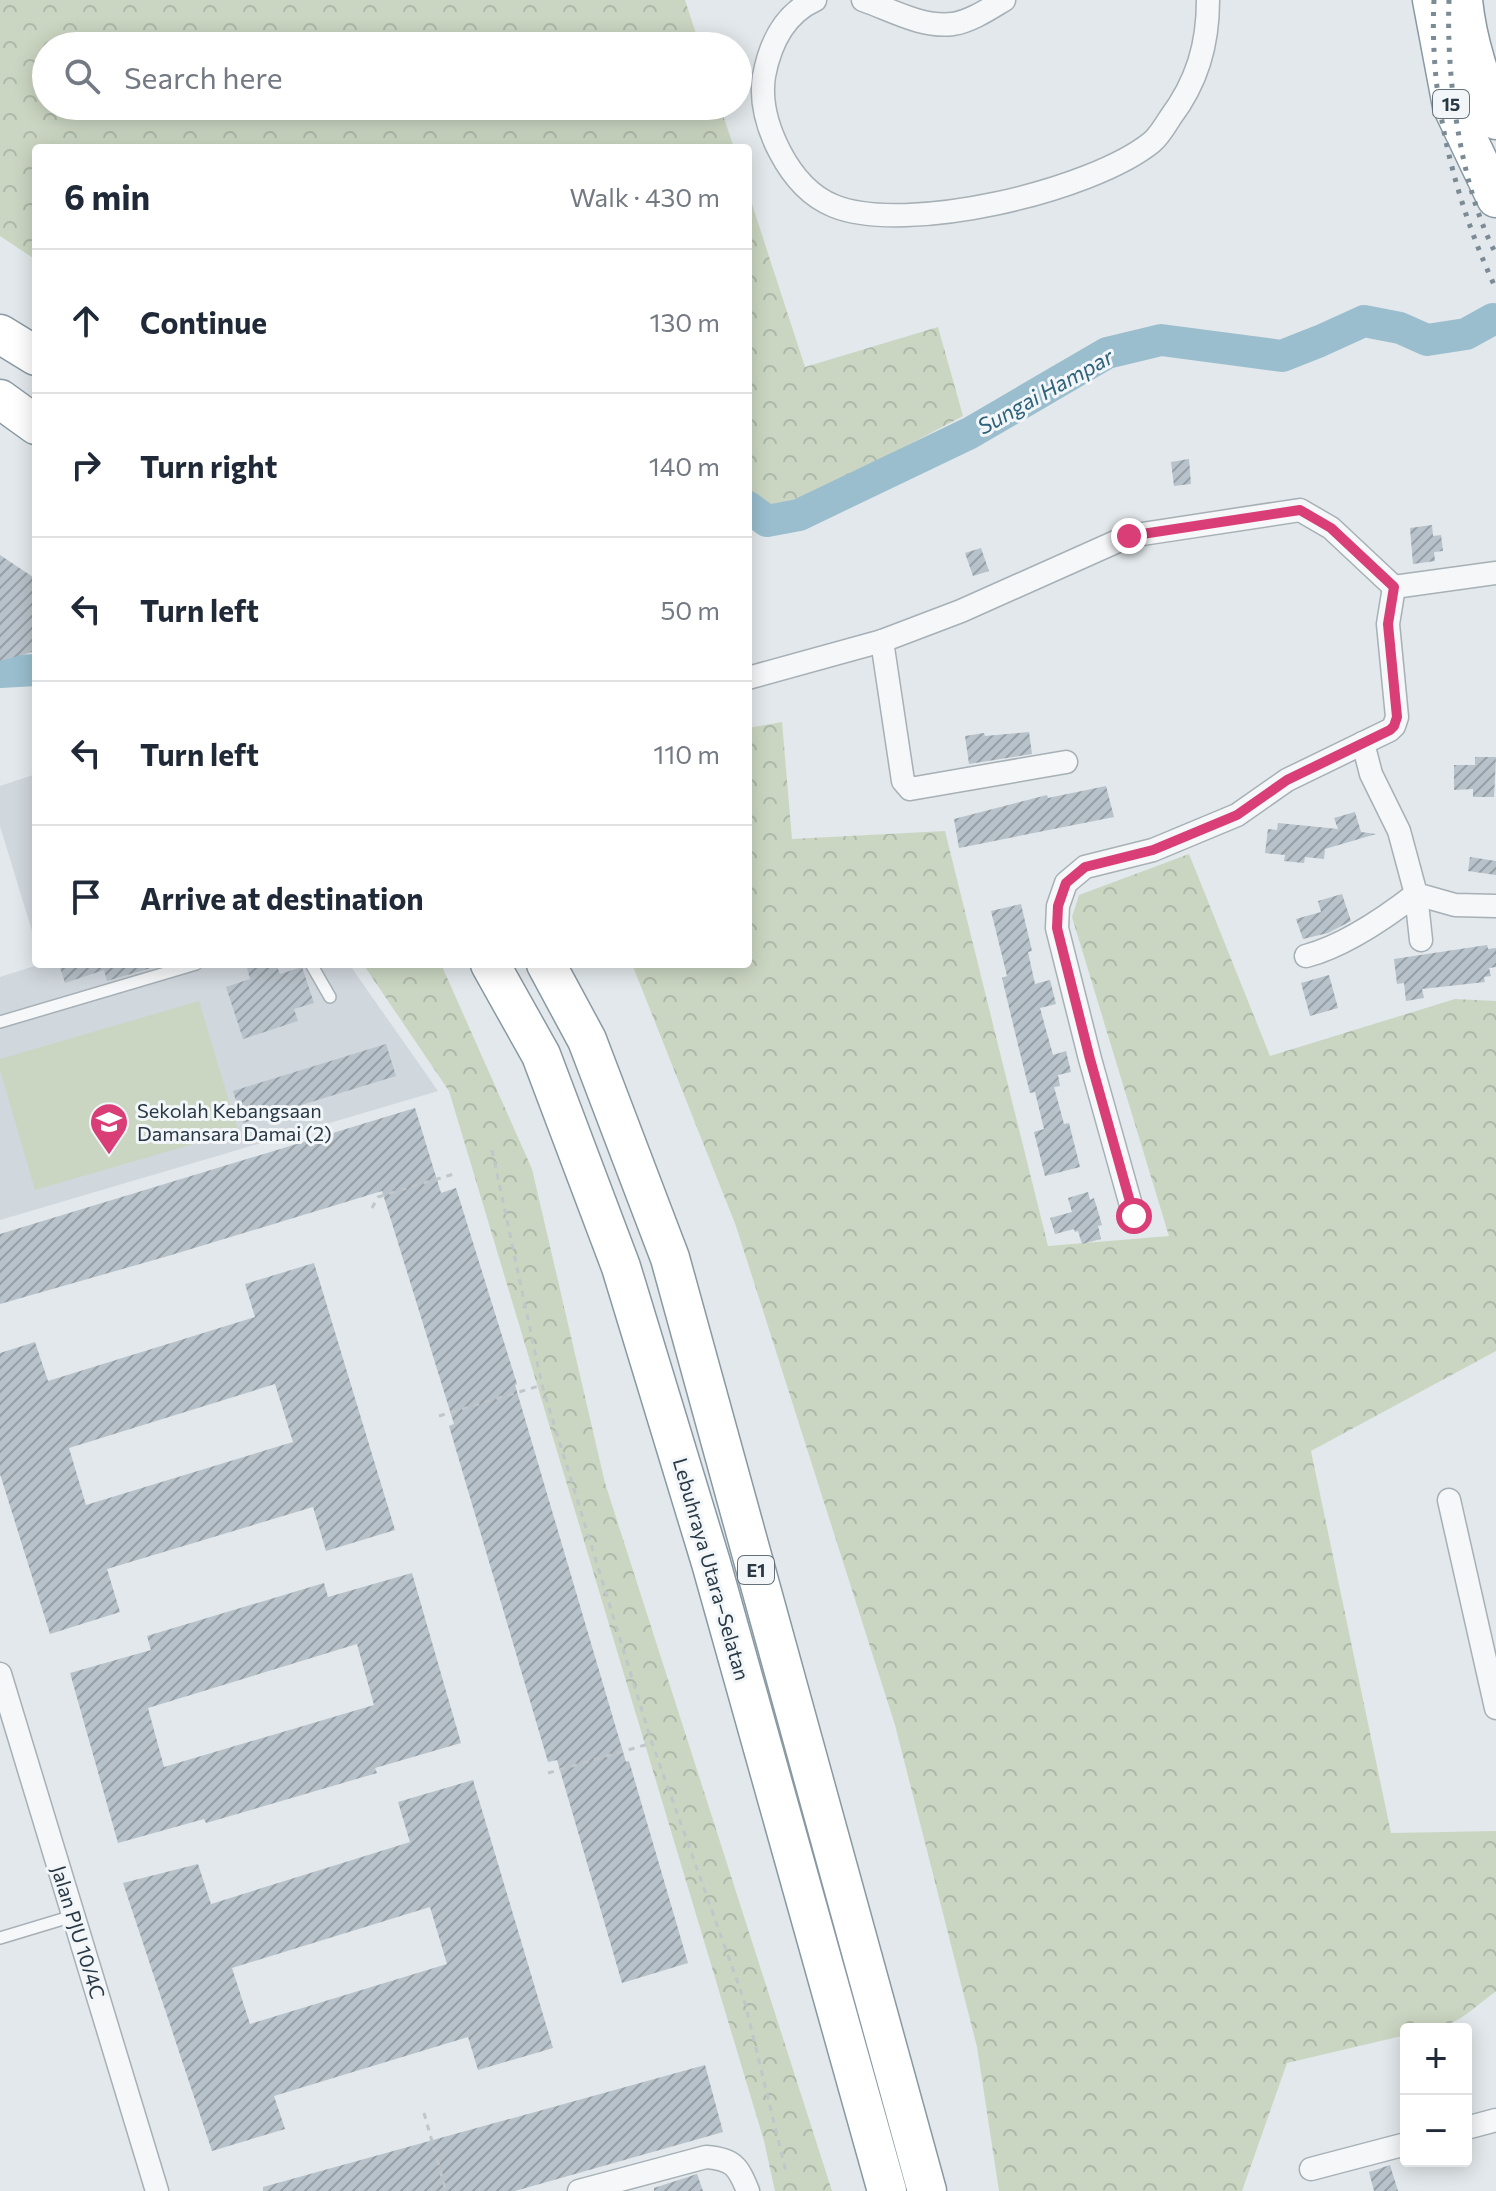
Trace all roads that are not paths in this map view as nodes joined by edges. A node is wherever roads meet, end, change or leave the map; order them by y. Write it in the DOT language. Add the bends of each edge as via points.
graph roads {
  1 [pos="815,0"];
  2 [pos="863,0"];
  3 [pos="1004,0"];
  4 [pos="1208,0"];
  5 [pos="1432,0"];
  6 [pos="1463,0"];
  7 [pos="1496,120"];
  8 [pos="1496,198"];
  9 [pos="0,322"];
  10 [pos="21,347"];
  11 [pos="0,399"];
  12 [pos="32,422"];
  13 [pos="1496,573"];
  14 [pos="1394,587"];
  15 [pos="882,641"];
  16 [pos="752,677"];
  17 [pos="1363,743"];
  18 [pos="1066,762"];
  19 [pos="1416,894"];
  20 [pos="1496,906"];
  21 [pos="1421,940"];
  22 [pos="1306,956"];
  23 [pos="182,968"];
  24 [pos="313,968"];
  25 [pos="492,968"];
  26 [pos="548,968"];
  27 [pos="330,997"];
  28 [pos="0,1022"];
  29 [pos="1134,1216"];
  30 [pos="1449,1500"];
  31 [pos="1485,1612"];
  32 [pos="0,1674"];
  33 [pos="1496,1708"];
  34 [pos="73,1916"];
  35 [pos="0,1938"];
  36 [pos="1496,2120"];
  37 [pos="1472,2126"];
  38 [pos="1400,2146"];
  39 [pos="1311,2169"];
  40 [pos="157,2191"];
  41 [pos="579,2191"];
  42 [pos="748,2191"];
  43 [pos="887,2191"];
  44 [pos="927,2191"];
  1 -- 4 [label="street" via="782,27 768,53 762,91 771,135 806,189 834,206 874,216 980,206 1079,182 1121,162 1154,140 1183,100 1200,64"];
  2 -- 3 [label="street" via="922,22 953,24"];
  5 -- 8 [label="highway, 15" via="1452,106"];
  6 -- 7 [label="highway, 15" via="1465,25"];
  9 -- 10 [label="lane"];
  11 -- 12 [label="highway"];
  13 -- 14 [label="street"];
  14 -- 15 [label="street" via="1331,528 1300,510 1129,536"];
  14 -- 17 [label="street" via="1388,624 1396,722"];
  15 -- 16 [label="street"];
  15 -- 18 [label="street" via="903,781 910,789"];
  17 -- 19 [label="street" via="1371,774 1399,831"];
  17 -- 29 [label="street" via="1287,780 1237,815 1153,850 1085,867 1066,883 1057,928"];
  19 -- 20 [label="street" via="1455,905"];
  19 -- 21 [label="street"];
  19 -- 22 [label="street" via="1390,915"];
  23 -- 28 [label="lane"];
  24 -- 27 [label="lane"];
  25 -- 43 [label="highway, Lebuhraya Utara–Selatan / E1" via="541,1055 621,1267 711,1563"];
  26 -- 44 [label="highway, Lebuhraya Utara–Selatan / E1" via="587,1040 670,1258"];
  30 -- 31 [label="street"];
  31 -- 33 [label="street"];
  32 -- 34 [label="street, Jalan PJU 10/4C"];
  34 -- 35 [label="lane"];
  34 -- 40 [label="street, Jalan PJU 10/4C"];
  36 -- 37 [label="street"];
  38 -- 39 [label="street"];
  41 -- 42 [label="street" via="696,2159 726,2158 739,2170"];
}
